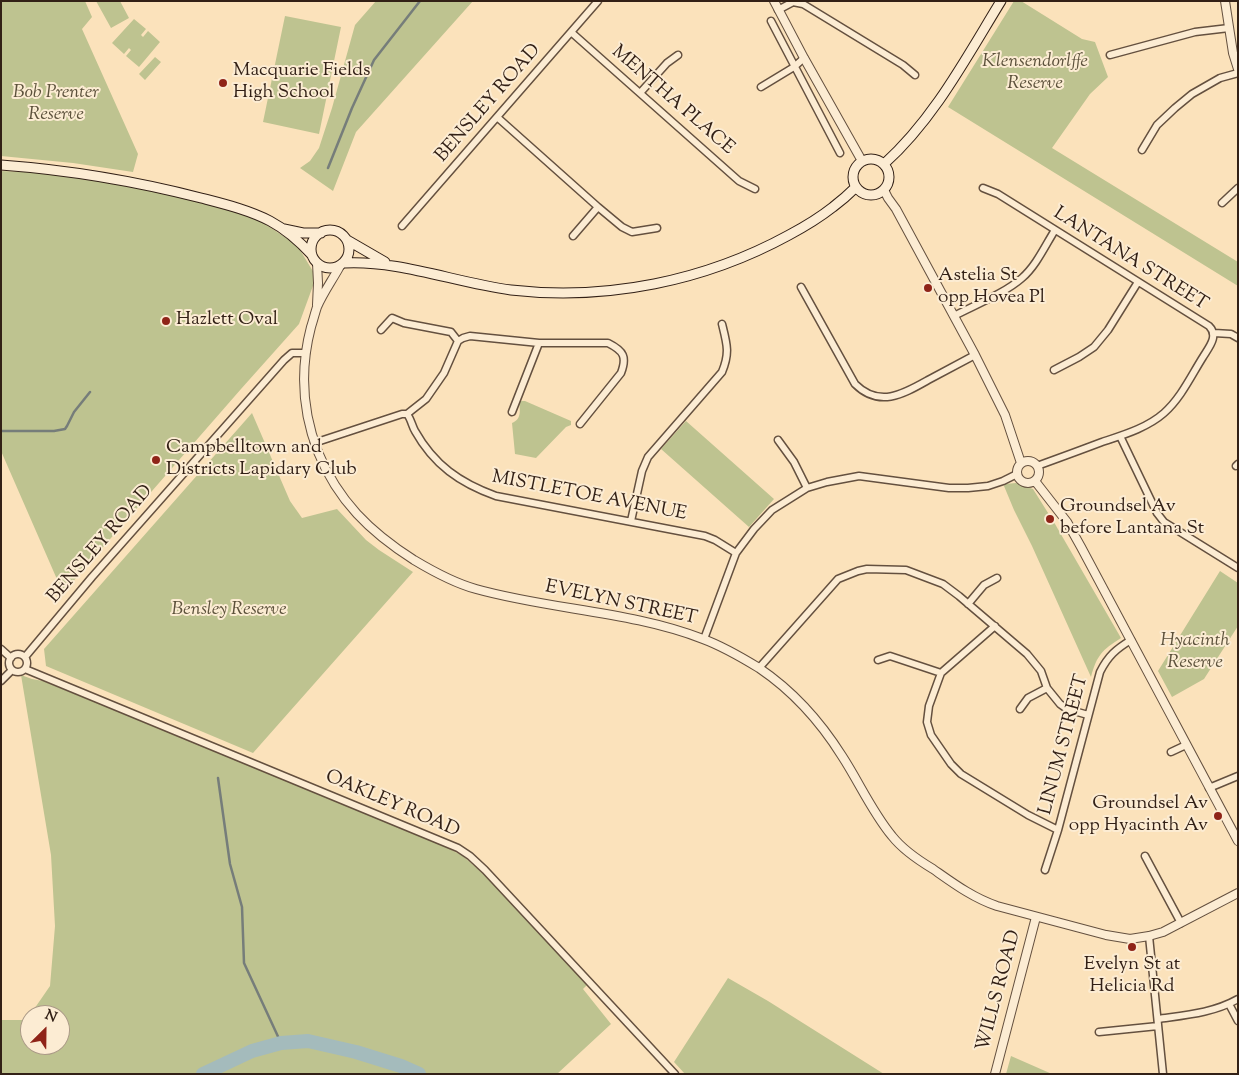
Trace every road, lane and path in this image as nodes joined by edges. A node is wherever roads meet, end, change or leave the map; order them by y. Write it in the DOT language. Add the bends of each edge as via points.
graph roads {
  1 [pos="598,1"];
  2 [pos="774,1"];
  3 [pos="1001,1"];
  4 [pos="1225,1"];
  5 [pos="778,10"];
  6 [pos="770,21"];
  7 [pos="1229,28"];
  8 [pos="571,32"];
  9 [pos="678,55"];
  10 [pos="1110,55"];
  11 [pos="804,58"];
  12 [pos="794,67"];
  13 [pos="1238,69"];
  14 [pos="1238,73"];
  15 [pos="915,75"];
  16 [pos="761,88"];
  17 [pos="640,93"];
  18 [pos="497,117"];
  19 [pos="1142,150"];
  20 [pos="840,153"];
  21 [pos="862,161"];
  22 [pos="884,164"];
  23 [pos="1,165"];
  24 [pos="856,188"];
  25 [pos="983,188"];
  26 [pos="1238,188"];
  27 [pos="755,189"];
  28 [pos="884,190"];
  29 [pos="1222,203"];
  30 [pos="598,208"];
  31 [pos="402,226"];
  32 [pos="279,227"];
  33 [pos="657,228"];
  34 [pos="1055,230"];
  35 [pos="320,233"];
  36 [pos="573,236"];
  37 [pos="347,240"];
  38 [pos="314,259"];
  39 [pos="342,264"];
  40 [pos="392,266"];
  41 [pos="1138,282"];
  42 [pos="801,287"];
  43 [pos="317,307"];
  44 [pos="954,316"];
  45 [pos="722,324"];
  46 [pos="381,330"];
  47 [pos="1214,333"];
  48 [pos="1238,338"];
  49 [pos="458,341"];
  50 [pos="539,343"];
  51 [pos="306,353"];
  52 [pos="975,355"];
  53 [pos="1054,370"];
  54 [pos="512,412"];
  55 [pos="407,414"];
  56 [pos="580,424"];
  57 [pos="1120,436"];
  58 [pos="778,440"];
  59 [pos="314,443"];
  60 [pos="1021,463"];
  61 [pos="1037,466"];
  62 [pos="1017,474"];
  63 [pos="1034,482"];
  64 [pos="807,488"];
  65 [pos="631,521"];
  66 [pos="736,553"];
  67 [pos="1238,568"];
  68 [pos="997,578"];
  69 [pos="968,604"];
  70 [pos="995,626"];
  71 [pos="704,639"];
  72 [pos="1131,640"];
  73 [pos="1,649"];
  74 [pos="25,657"];
  75 [pos="11,658"];
  76 [pos="878,660"];
  77 [pos="759,668"];
  78 [pos="25,669"];
  79 [pos="12,670"];
  80 [pos="941,673"];
  81 [pos="1,681"];
  82 [pos="1047,688"];
  83 [pos="1020,709"];
  84 [pos="1088,715"];
  85 [pos="1186,745"];
  86 [pos="1171,752"];
  87 [pos="1238,776"];
  88 [pos="1209,788"];
  89 [pos="1058,830"];
  90 [pos="1238,842"];
  91 [pos="1145,856"];
  92 [pos="1045,870"];
  93 [pos="1238,893"];
  94 [pos="1036,917"];
  95 [pos="1181,923"];
  96 [pos="1149,936"];
  97 [pos="1238,1000"];
  98 [pos="1229,1004"];
  99 [pos="1238,1021"];
  100 [pos="1158,1023"];
  101 [pos="1099,1032"];
  102 [pos="674,1074"];
  103 [pos="995,1074"];
  104 [pos="1163,1074"];
  1 -- 8 [label="street, BENSLEY ROAD"];
  2 -- 5 [label="street"];
  3 -- 22 [label="main road" via="933,110 908,142"];
  4 -- 7 [label="street"];
  5 -- 11 [label="street"];
  5 -- 15 [label="street" via="793,2 803,4"];
  6 -- 12 [label="street"];
  7 -- 10 [label="street" via="1195,32"];
  7 -- 13 [label="street"];
  8 -- 17 [label="street, MENTHA PLACE"];
  8 -- 18 [label="street, BENSLEY ROAD"];
  9 -- 17 [label="street"];
  11 -- 12 [label="street"];
  11 -- 21 [label="street"];
  12 -- 16 [label="street"];
  12 -- 20 [label="street"];
  14 -- 19 [label="street" via="1220,78 1192,94 1157,125"];
  17 -- 27 [label="street, MENTHA PLACE" via="739,181"];
  18 -- 30 [label="street"];
  18 -- 31 [label="street, BENSLEY ROAD"];
  21 -- 22 [label="main road" via="875,159"];
  21 -- 24 [label="main road" via="853,174"];
  22 -- 28 [label="main road" via="890,177"];
  23 -- 32 [label="main road" via="143,184 254,214"];
  24 -- 28 [label="main road" via="872,195"];
  24 -- 40 [label="main road" via="810,223 743,258 651,285 610,291 549,293 476,284"];
  25 -- 34 [label="street, LANTANA STREET"];
  26 -- 29 [label="street"];
  28 -- 44 [label="street"];
  30 -- 33 [label="street" via="632,232"];
  30 -- 36 [label="street"];
  32 -- 35 [label="main road" via="294,232"];
  32 -- 38 [label="main road"];
  34 -- 41 [label="street, LANTANA STREET"];
  34 -- 44 [label="street" via="1023,278"];
  35 -- 37 [label="main road" via="335,231"];
  35 -- 38 [label="main road" via="312,245"];
  37 -- 39 [label="main road" via="349,254"];
  37 -- 40 [label="main road"];
  38 -- 39 [label="main road" via="328,268"];
  38 -- 43 [label="street, EVELYN STREET"];
  39 -- 40 [label="main road" via="370,262"];
  39 -- 43 [label="street, EVELYN STREET"];
  41 -- 47 [label="street, LANTANA STREET" via="1209,326"];
  41 -- 53 [label="street" via="1094,347"];
  42 -- 52 [label="street" via="861,391 885,398 900,395"];
  43 -- 51 [label="street, EVELYN STREET"];
  44 -- 52 [label="street"];
  45 -- 65 [label="street" via="728,346 722,372 648,457"];
  46 -- 49 [label="street" via="392,318 451,332"];
  47 -- 48 [label="street"];
  47 -- 57 [label="street, LANTANA STREET" via="1212,343 1173,404 1154,420"];
  49 -- 50 [label="street" via="470,336"];
  49 -- 55 [label="street" via="444,373 426,399"];
  50 -- 54 [label="street"];
  50 -- 56 [label="street" via="608,343 618,348 623,356 621,373"];
  51 -- 59 [label="street, EVELYN STREET" via="305,404"];
  51 -- 74 [label="street, BENSLEY ROAD" via="292,353 284,360"];
  52 -- 60 [label="street" via="1005,415"];
  55 -- 59 [label="street"];
  55 -- 65 [label="street, MISTLETOE AVENUE" via="434,458 447,471 475,488 496,496"];
  57 -- 61 [label="street, LANTANA STREET"];
  57 -- 67 [label="street" via="1164,522"];
  58 -- 64 [label="street"];
  59 -- 71 [label="street, EVELYN STREET" via="332,481 358,515 378,535 433,571 475,589 657,624"];
  60 -- 61 [label="street" via="1030,461"];
  60 -- 62 [label="street"];
  61 -- 63 [label="street" via="1039,474"];
  62 -- 63 [label="street" via="1024,483"];
  62 -- 64 [label="street" via="988,486 968,488 859,476"];
  63 -- 72 [label="street" via="1067,522"];
  64 -- 66 [label="street" via="772,510"];
  65 -- 66 [label="street, MISTLETOE AVENUE" via="705,536"];
  66 -- 71 [label="street"];
  68 -- 69 [label="street" via="984,585"];
  69 -- 70 [label="street"];
  69 -- 77 [label="street" via="943,584 906,570 858,571 838,579"];
  70 -- 80 [label="street"];
  70 -- 82 [label="street" via="1027,654 1041,671"];
  71 -- 77 [label="street, EVELYN STREET"];
  72 -- 84 [label="street, LINUM STREET" via="1113,652 1104,665"];
  72 -- 85 [label="street"];
  73 -- 75 [label="street"];
  74 -- 75 [label="street" via="17,654"];
  74 -- 78 [label="street"];
  75 -- 79 [label="street"];
  76 -- 80 [label="street" via="890,656"];
  77 -- 94 [label="street, EVELYN STREET" via="807,708 842,755 880,820 903,848 984,902"];
  78 -- 79 [label="street"];
  78 -- 102 [label="street, OAKLEY ROAD" via="458,848 485,870"];
  79 -- 81 [label="street"];
  80 -- 89 [label="street" via="927,722 931,735 951,764 961,774 1028,816"];
  82 -- 83 [label="street" via="1028,698"];
  82 -- 84 [label="street" via="1067,709"];
  84 -- 89 [label="street, LINUM STREET"];
  85 -- 86 [label="street"];
  85 -- 88 [label="street"];
  87 -- 88 [label="street"];
  88 -- 90 [label="street"];
  89 -- 92 [label="street, LINUM STREET"];
  91 -- 95 [label="street"];
  93 -- 95 [label="street, EVELYN STREET"];
  94 -- 96 [label="street, EVELYN STREET" via="1116,937"];
  94 -- 103 [label="street, WILLS ROAD"];
  95 -- 96 [label="street, EVELYN STREET"];
  96 -- 100 [label="street"];
  97 -- 98 [label="street"];
  98 -- 99 [label="street"];
  98 -- 100 [label="street"];
  100 -- 101 [label="street"];
  100 -- 104 [label="street"];
}
